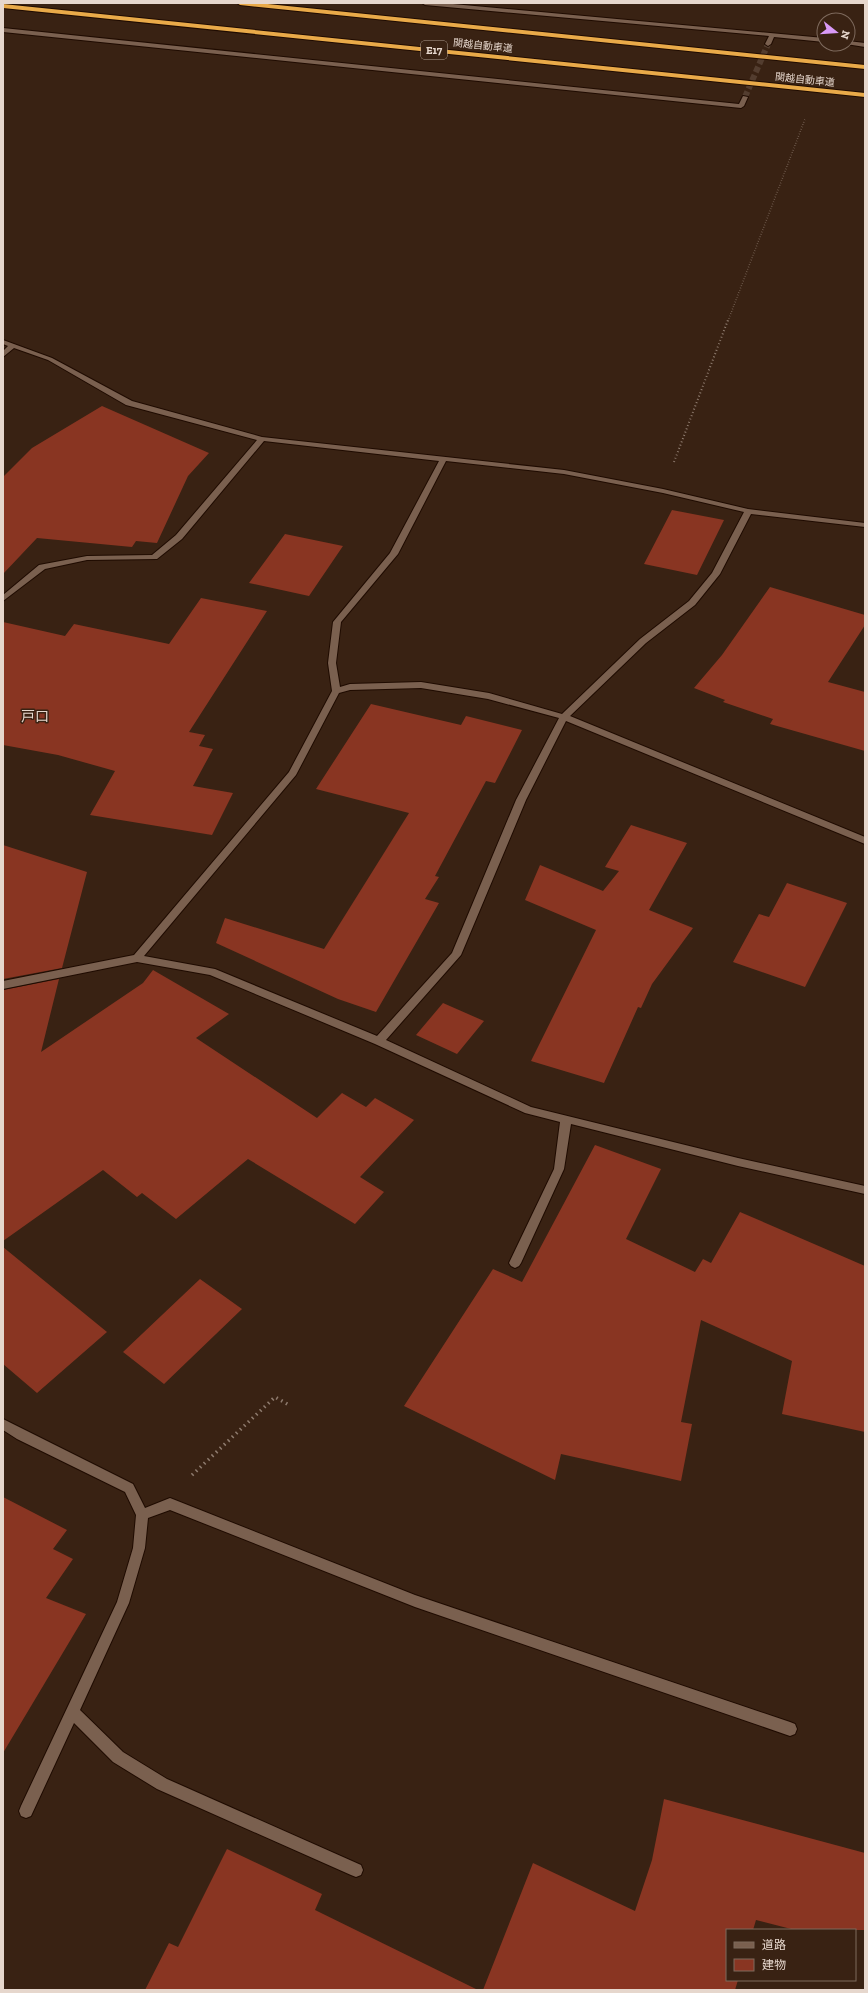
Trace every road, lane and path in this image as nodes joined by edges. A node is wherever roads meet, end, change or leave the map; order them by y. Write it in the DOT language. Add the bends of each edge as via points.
graph roads {
  1 [pos="240,3"];
  2 [pos="425,3"];
  3 [pos="3,6"];
  4 [pos="3,30"];
  5 [pos="772,35"];
  6 [pos="816,39"];
  7 [pos="768,44"];
  8 [pos="865,66"];
  9 [pos="865,95"];
  10 [pos="745,97"];
  11 [pos="806,119"];
  12 [pos="3,342"];
  13 [pos="13,345"];
  14 [pos="3,355"];
  15 [pos="262,439"];
  16 [pos="443,459"];
  17 [pos="664,491"];
  18 [pos="748,511"];
  19 [pos="865,525"];
  20 [pos="3,599"];
  21 [pos="336,691"];
  22 [pos="564,717"];
  23 [pos="865,841"];
  24 [pos="137,958"];
  25 [pos="3,985"];
  26 [pos="379,1041"];
  27 [pos="566,1120"];
  28 [pos="865,1190"];
  29 [pos="515,1263"];
  30 [pos="289,1405"];
  31 [pos="3,1424"];
  32 [pos="170,1504"];
  33 [pos="142,1514"];
  34 [pos="72,1712"];
  35 [pos="790,1729"];
  36 [pos="26,1811"];
  37 [pos="356,1870"];
  1 -- 8 [label="highway, 関越自動車道 / E17"];
  2 -- 5 [label="street"];
  3 -- 9 [label="highway, 関越自動車道 / E17"];
  4 -- 10 [label="street" via="741,106"];
  5 -- 6 [label="street"];
  5 -- 7 [label="street"];
  11 -- 17 [label="path"];
  12 -- 13 [label="street"];
  13 -- 14 [label="street"];
  13 -- 15 [label="street" via="50,359 129,403"];
  15 -- 16 [label="street"];
  15 -- 20 [label="street" via="179,537 154,557 87,558 42,568"];
  16 -- 17 [label="street" via="564,472"];
  16 -- 21 [label="street" via="394,554 337,622 332,663"];
  17 -- 18 [label="street"];
  18 -- 19 [label="street"];
  18 -- 22 [label="street" via="716,574 692,603 644,641"];
  21 -- 22 [label="street" via="350,687 421,685 488,696"];
  21 -- 24 [label="street" via="293,773"];
  22 -- 23 [label="street"];
  22 -- 26 [label="street" via="521,800 456,955"];
  24 -- 25 [label="street"];
  24 -- 26 [label="street" via="212,972"];
  26 -- 27 [label="street" via="529,1110"];
  27 -- 28 [label="street"];
  27 -- 29 [label="street" via="558,1168"];
  30 -- 32 [label="path" via="275,1397 183,1484"];
  31 -- 33 [label="street" via="129,1488"];
  32 -- 33 [label="street"];
  32 -- 35 [label="street" via="415,1602"];
  33 -- 34 [label="street" via="139,1548 123,1603"];
  34 -- 36 [label="street"];
  34 -- 37 [label="street" via="118,1757 162,1784"];
}
